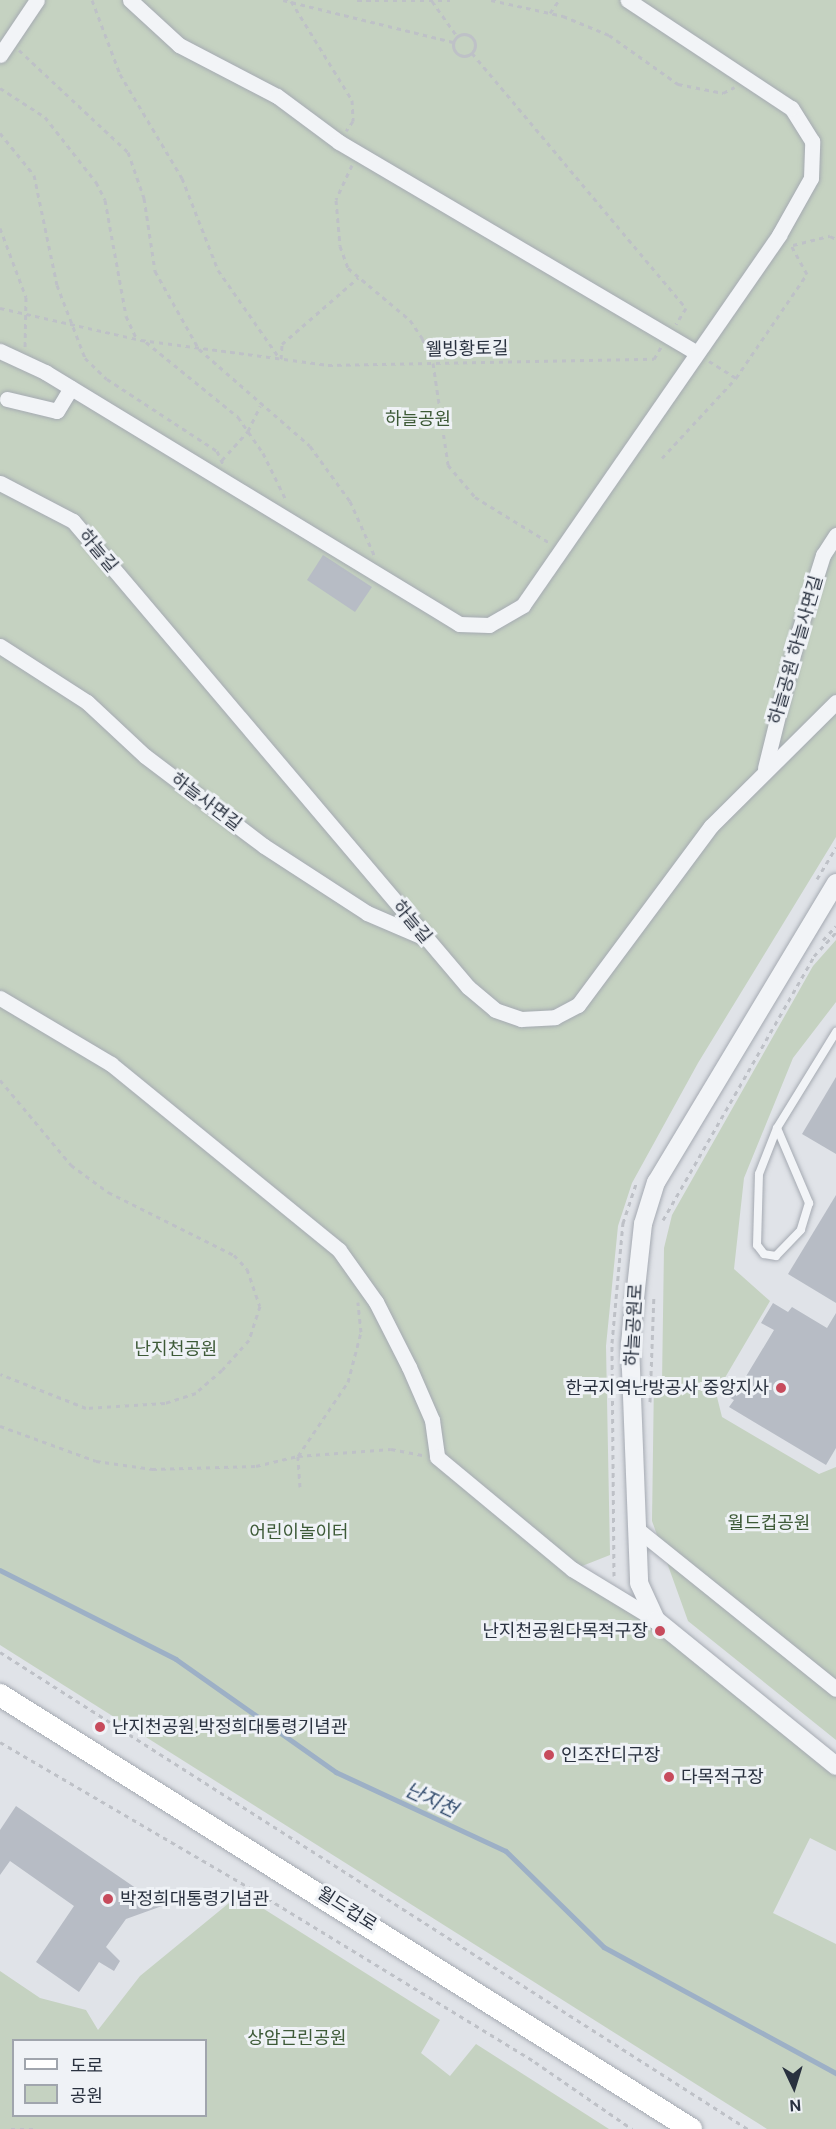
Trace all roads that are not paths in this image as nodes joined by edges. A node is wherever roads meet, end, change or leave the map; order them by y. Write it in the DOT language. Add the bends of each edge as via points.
graph roads {
  1 [pos="37,0"];
  2 [pos="130,0"];
  3 [pos="628,0"];
  4 [pos="0,55"];
  5 [pos="0,351"];
  6 [pos="695,352"];
  7 [pos="71,388"];
  8 [pos="7,399"];
  9 [pos="0,483"];
  10 [pos="836,535"];
  11 [pos="0,646"];
  12 [pos="836,702"];
  13 [pos="765,768"];
  14 [pos="836,883"];
  15 [pos="426,939"];
  16 [pos="0,998"];
  17 [pos="836,1032"];
  18 [pos="777,1128"];
  19 [pos="637,1529"];
  20 [pos="656,1620"];
  21 [pos="836,1689"];
  22 [pos="0,1695"];
  23 [pos="836,1766"];
  24 [pos="692,2129"];
  1 -- 4 [label="street"];
  2 -- 6 [label="street" via="178,45 277,96 339,142"];
  3 -- 6 [label="street" via="791,108 812,141 811,178 779,235"];
  5 -- 7 [label="street"];
  6 -- 7 [label="street" via="523,605 489,625 459,624"];
  7 -- 8 [label="street" via="57,411"];
  9 -- 15 [label="street, 하늘길" via="73,521"];
  10 -- 13 [label="street, 하늘공원 하늘사면길" via="823,555 799,631"];
  11 -- 15 [label="street, 하늘사면길" via="87,702 145,756 264,846 367,913"];
  12 -- 13 [label="street, 하늘길"];
  13 -- 15 [label="street, 하늘길" via="711,826 578,1005 555,1017 521,1019 495,1010"];
  14 -- 19 [label="street, 하늘공원로" via="656,1182 643,1224 630,1344"];
  16 -- 20 [label="street" via="111,1064 339,1250 410,1367 432,1420 437,1457 572,1569"];
  17 -- 18 [label="lane"];
  18 -- 18 [label="lane" via="759,1174 755,1213 757,1245 764,1254 776,1256 801,1230 809,1203"];
  19 -- 20 [label="street, 하늘공원로" via="639,1583"];
  19 -- 21 [label="street"];
  20 -- 23 [label="street, 하늘공원로"];
  22 -- 24 [label="main road, 월드컵로"];
}
